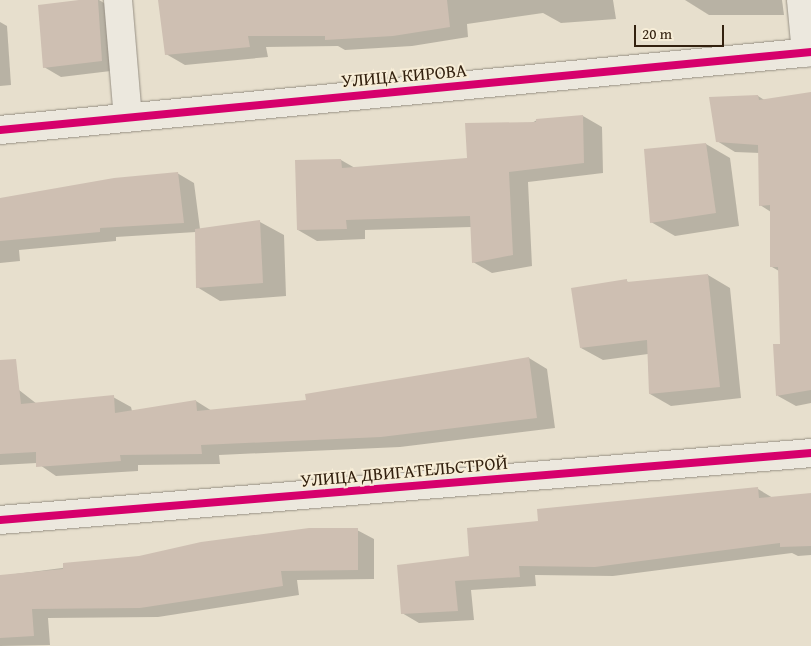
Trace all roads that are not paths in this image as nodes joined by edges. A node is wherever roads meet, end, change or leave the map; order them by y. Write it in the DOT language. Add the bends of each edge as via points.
graph roads {
  1 [pos="118,0"];
  2 [pos="801,0"];
  3 [pos="809,53"];
  4 [pos="128,118"];
  5 [pos="0,130"];
  6 [pos="811,453"];
  7 [pos="0,520"];
  1 -- 4 [label="street"];
  2 -- 3 [label="street"];
  3 -- 4 [label="street, УЛИЦА КИРОВА"];
  4 -- 5 [label="street, УЛИЦА КИРОВА"];
  6 -- 7 [label="street, УЛИЦА ДВИГАТЕЛЬСТРОЙ"];
}
